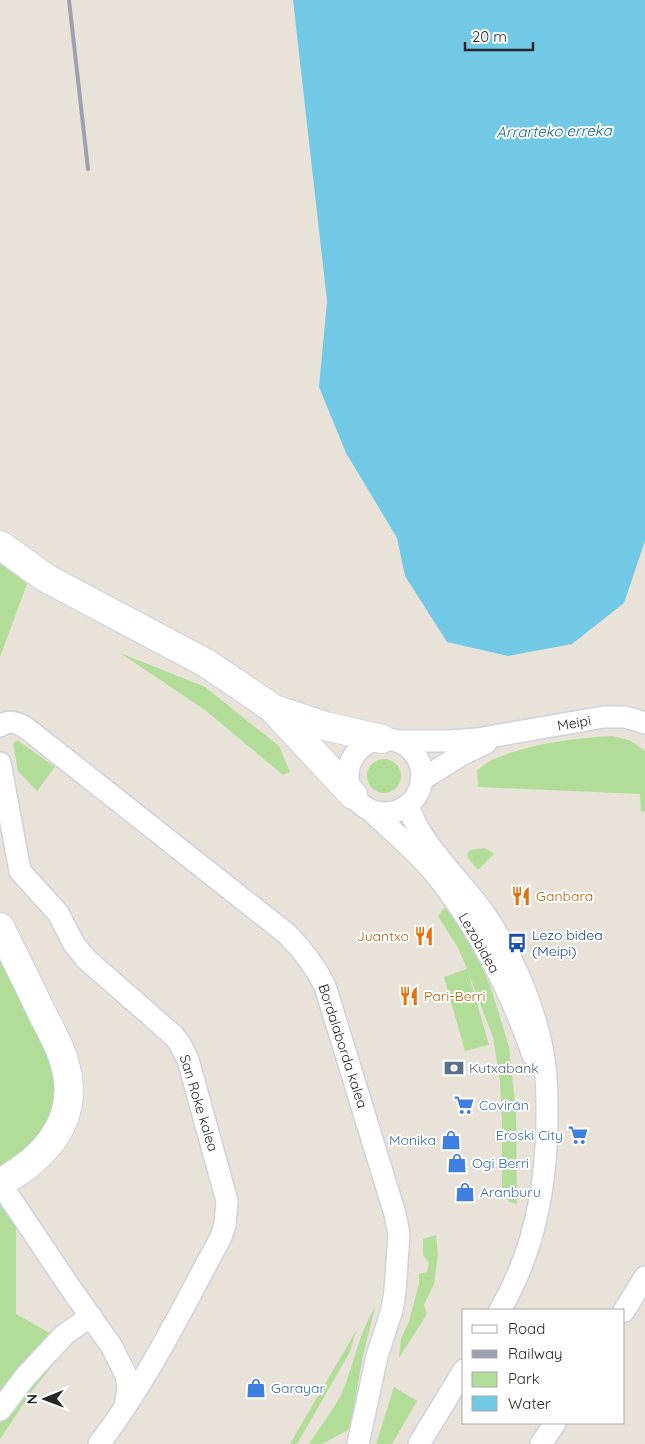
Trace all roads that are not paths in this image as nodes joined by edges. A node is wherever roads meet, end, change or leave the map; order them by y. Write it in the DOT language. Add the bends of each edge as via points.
graph roads {
  1 [pos="0,545"];
  2 [pos="271,707"];
  3 [pos="5,721"];
  4 [pos="645,723"];
  5 [pos="504,735"];
  6 [pos="389,740"];
  7 [pos="0,763"];
  8 [pos="421,780"];
  9 [pos="362,803"];
  10 [pos="408,805"];
  11 [pos="0,927"];
  12 [pos="547,1100"];
  13 [pos="0,1183"];
  14 [pos="645,1277"];
  15 [pos="500,1309"];
  16 [pos="625,1309"];
  17 [pos="91,1316"];
  18 [pos="462,1373"];
  19 [pos="0,1410"];
  20 [pos="122,1413"];
  21 [pos="553,1424"];
  22 [pos="99,1444"];
  23 [pos="358,1444"];
  24 [pos="419,1444"];
  25 [pos="541,1444"];
  1 -- 2 [label="street" via="46,578 206,663"];
  2 -- 6 [label="street" via="325,726"];
  2 -- 9 [label="street"];
  3 -- 23 [label="street, Bordalaborda kalea" via="287,934 308,957 325,986 396,1214 399,1234 392,1310 377,1356"];
  4 -- 5 [label="street, Meipi" via="625,717 604,717"];
  5 -- 6 [label="street, Meipi" via="450,741"];
  5 -- 8 [label="street, Meipi" via="461,755"];
  6 -- 8 [label="street" via="408,747 416,756"];
  6 -- 9 [label="street" via="370,742 352,759 348,783"];
  7 -- 20 [label="street, San Roke kalea" via="20,872 58,913 86,959 180,1044 188,1060 226,1195 227,1213 220,1237"];
  8 -- 10 [label="street" via="415,797"];
  9 -- 10 [label="street" via="391,813"];
  9 -- 12 [label="street, Lezobidea" via="437,875 462,912 505,990 531,1048"];
  10 -- 12 [label="street, Lezobidea" via="415,822 435,851 485,915 516,969 542,1045"];
  11 -- 13 [label="street" via="58,1045 68,1075 69,1090 63,1120 50,1144 31,1163"];
  12 -- 15 [label="street, Lezobidea" via="548,1136 540,1204 519,1272"];
  13 -- 17 [label="street"];
  14 -- 16 [label="street"];
  17 -- 19 [label="street" via="64,1335"];
  17 -- 20 [label="street" via="126,1375 128,1389"];
  18 -- 24 [label="street"];
  20 -- 22 [label="street, San Roke kalea"];
  21 -- 25 [label="street"];
}
